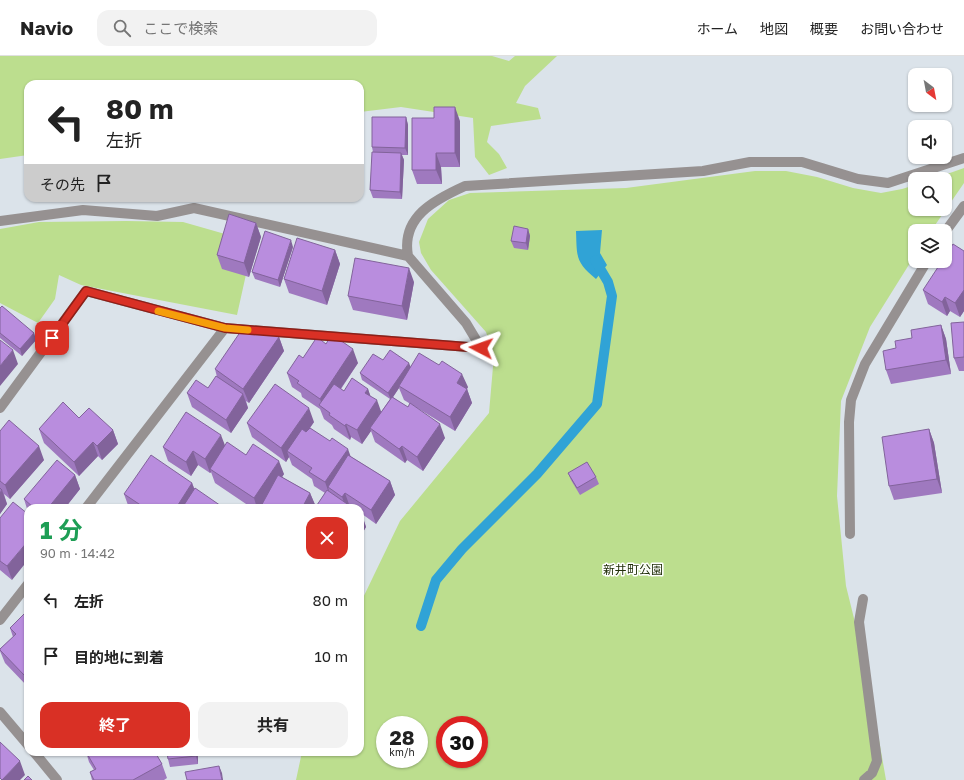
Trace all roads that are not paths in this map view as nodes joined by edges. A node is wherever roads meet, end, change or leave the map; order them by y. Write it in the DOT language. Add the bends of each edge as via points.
graph roads {
  1 [pos="964,158"];
  2 [pos="964,206"];
  3 [pos="0,221"];
  4 [pos="951,224"];
  5 [pos="408,256"];
  6 [pos="923,268"];
  7 [pos="225,328"];
  8 [pos="0,408"];
  9 [pos="89,504"];
  10 [pos="850,534"];
  11 [pos="24,589"];
  12 [pos="863,599"];
  13 [pos="0,620"];
  14 [pos="0,712"];
  15 [pos="24,740"];
  16 [pos="37,756"];
  17 [pos="57,780"];
  18 [pos="864,780"];
  1 -- 5 [label="street" via="888,183 858,179 802,162 750,162 703,171 465,186 424,208 408,230"];
  2 -- 4 [label="street"];
  3 -- 5 [label="street" via="83,210 157,216 194,208"];
  5 -- 7 [label="street" via="466,323 481,348"];
  6 -- 10 [label="street" via="865,364 851,400"];
  7 -- 8 [label="street" via="86,291"];
  7 -- 9 [label="street"];
  11 -- 13 [label="street"];
  12 -- 18 [label="street" via="859,622 877,761 872,772"];
  14 -- 15 [label="street"];
  16 -- 17 [label="street"];
}
